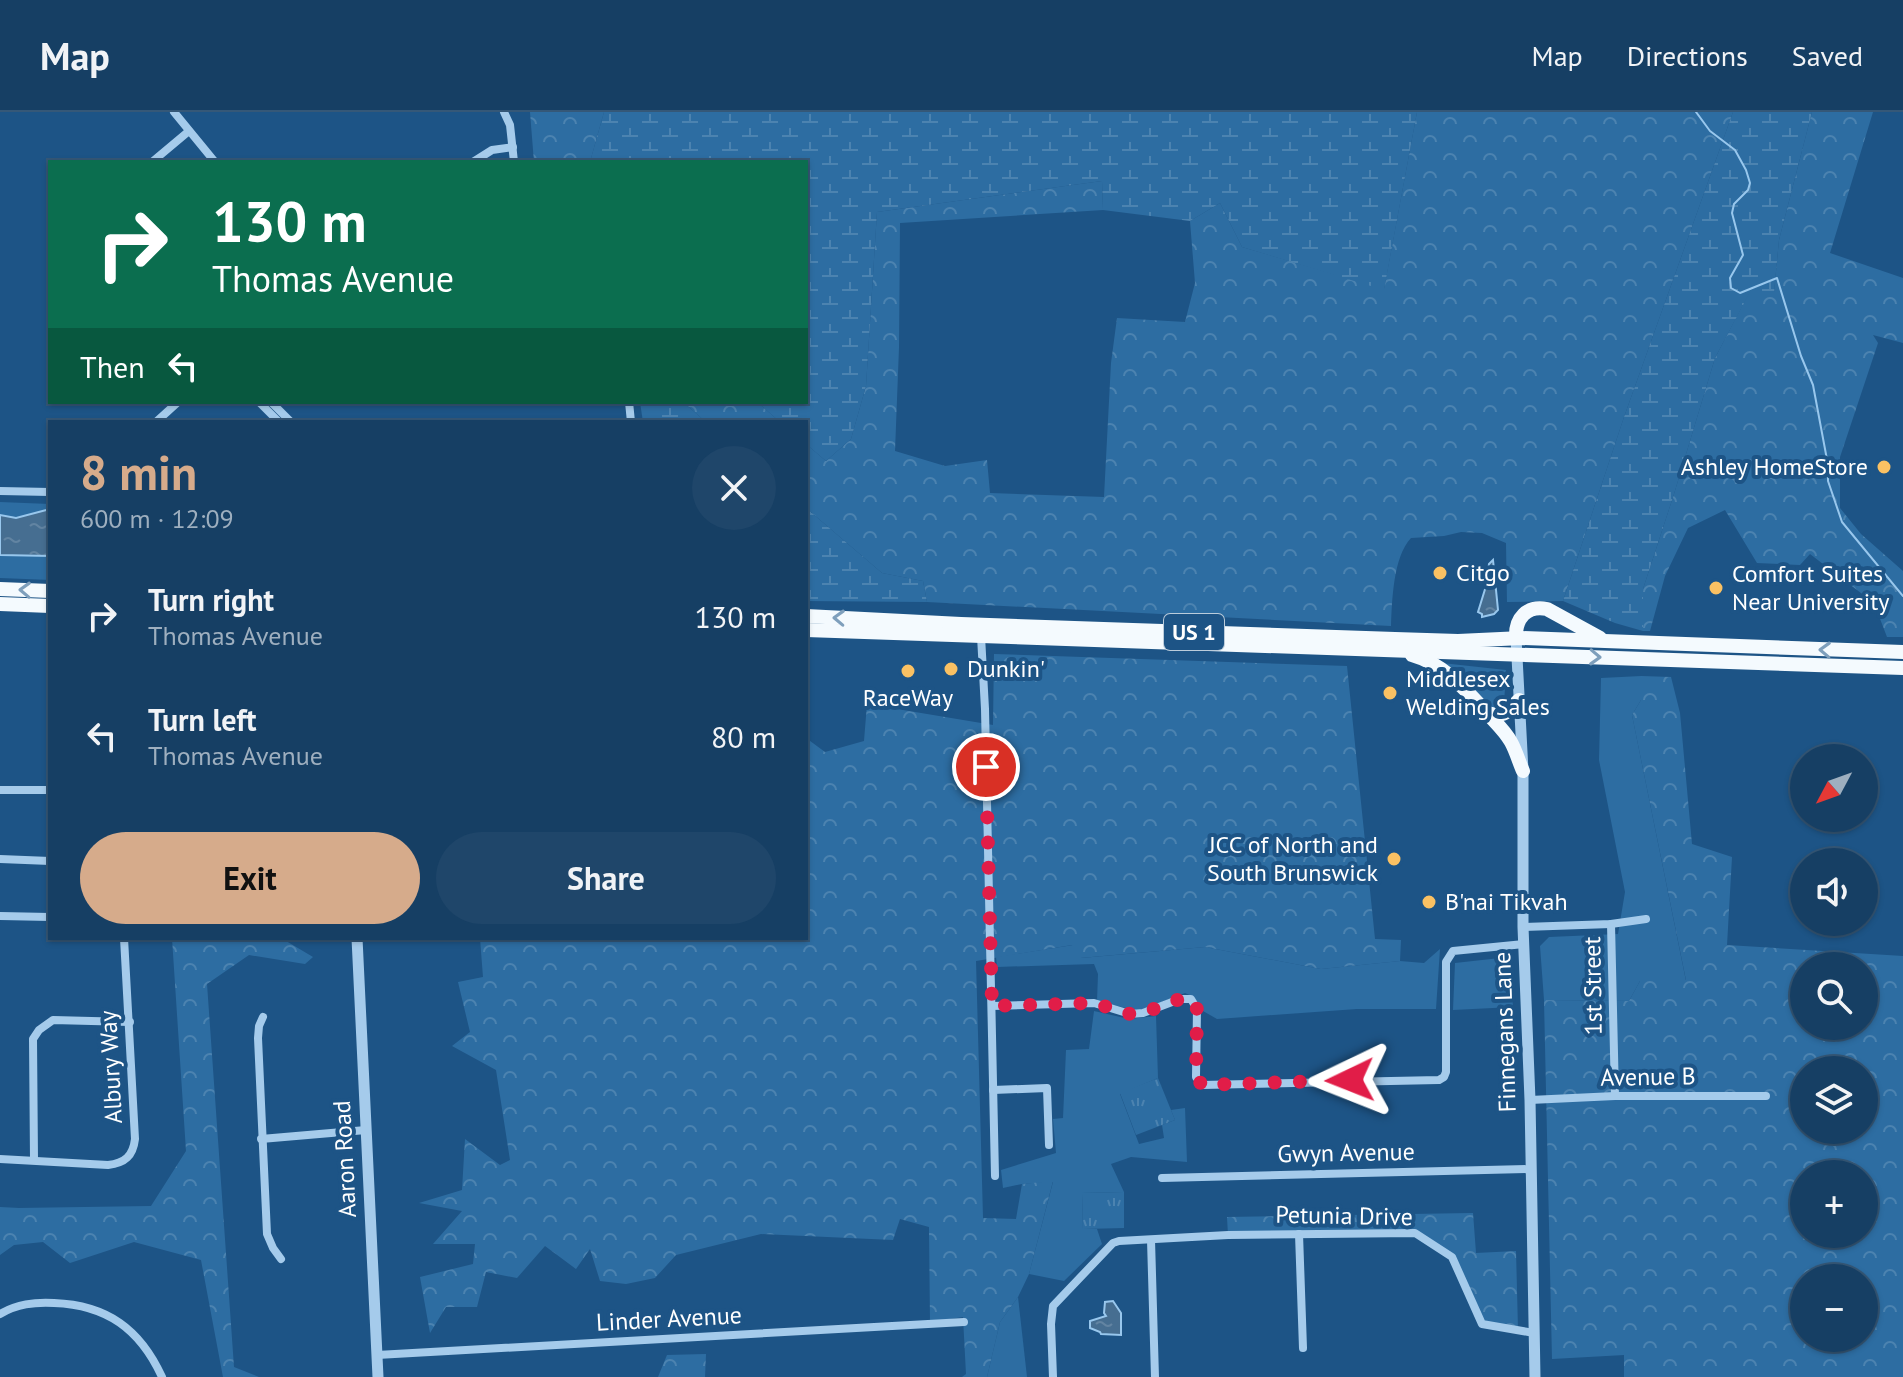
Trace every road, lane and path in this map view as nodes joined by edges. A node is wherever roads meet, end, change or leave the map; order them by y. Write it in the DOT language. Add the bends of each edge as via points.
graph roads {
  1 [pos="174,112"];
  2 [pos="504,112"];
  3 [pos="189,131"];
  4 [pos="513,147"];
  5 [pos="154,160"];
  6 [pos="213,160"];
  7 [pos="476,160"];
  8 [pos="514,160"];
  9 [pos="176,404"];
  10 [pos="261,404"];
  11 [pos="273,404"];
  12 [pos="158,420"];
  13 [pos="277,420"];
  14 [pos="289,420"];
  15 [pos="0,491"];
  16 [pos="48,492"];
  17 [pos="0,589"];
  18 [pos="48,591"];
  19 [pos="0,604"];
  20 [pos="48,606"];
  21 [pos="808,616"];
  22 [pos="808,630"];
  23 [pos="981,636"];
  24 [pos="1516,638"];
  25 [pos="1609,641"];
  26 [pos="1392,650"];
  27 [pos="1903,652"];
  28 [pos="1517,654"];
  29 [pos="1903,668"];
  30 [pos="1519,700"];
  31 [pos="1487,713"];
  32 [pos="1523,771"];
  33 [pos="0,790"];
  34 [pos="48,790"];
  35 [pos="0,859"];
  36 [pos="48,861"];
  37 [pos="0,916"];
  38 [pos="48,917"];
  39 [pos="1646,919"];
  40 [pos="1611,924"];
  41 [pos="1523,927"];
  42 [pos="124,940"];
  43 [pos="357,940"];
  44 [pos="1524,944"];
  45 [pos="992,1006"];
  46 [pos="263,1017"];
  47 [pos="130,1022"];
  48 [pos="993,1090"];
  49 [pos="1615,1096"];
  50 [pos="1766,1096"];
  51 [pos="1530,1100"];
  52 [pos="366,1130"];
  53 [pos="261,1139"];
  54 [pos="1049,1145"];
  55 [pos="0,1159"];
  56 [pos="34,1160"];
  57 [pos="1531,1169"];
  58 [pos="995,1176"];
  59 [pos="1162,1178"];
  60 [pos="1299,1234"];
  61 [pos="1151,1240"];
  62 [pos="281,1259"];
  63 [pos="0,1314"];
  64 [pos="964,1322"];
  65 [pos="1534,1333"];
  66 [pos="1303,1348"];
  67 [pos="377,1355"];
  68 [pos="162,1377"];
  69 [pos="378,1377"];
  70 [pos="1053,1377"];
  71 [pos="1155,1377"];
  72 [pos="1535,1377"];
  1 -- 3 [label="street"];
  2 -- 4 [label="street"];
  3 -- 5 [label="street"];
  3 -- 6 [label="street"];
  4 -- 7 [label="street" via="492,150"];
  4 -- 8 [label="street"];
  9 -- 12 [label="street"];
  10 -- 13 [label="street"];
  11 -- 14 [label="street"];
  15 -- 16 [label="street"];
  18 -- 17 [label="highway, one-way"];
  19 -- 20 [label="highway"];
  24 -- 21 [label="highway, US 1, one-way" via="1458,641"];
  22 -- 23 [label="highway, US 1"];
  23 -- 26 [label="highway, US 1"];
  23 -- 45 [label="street"];
  24 -- 25 [label="highway, US 1"];
  24 -- 25 [label="highway" via="1520,618 1539,608"];
  24 -- 28 [label="street, Finnegans Lane"];
  27 -- 25 [label="highway, US 1, one-way"];
  26 -- 28 [label="highway, US 1"];
  26 -- 31 [label="highway" via="1441,669"];
  28 -- 29 [label="highway, US 1, one-way"];
  28 -- 30 [label="street, Finnegans Lane"];
  30 -- 31 [label="highway" via="1504,715"];
  30 -- 32 [label="street, Finnegans Lane"];
  31 -- 32 [label="highway" via="1511,742"];
  32 -- 41 [label="street, Finnegans Lane"];
  33 -- 34 [label="street"];
  35 -- 36 [label="street"];
  37 -- 38 [label="street"];
  39 -- 40 [label="street"];
  40 -- 41 [label="street"];
  40 -- 49 [label="street, 1st Street"];
  41 -- 44 [label="street, Finnegans Lane"];
  42 -- 47 [label="street, Albury Way"];
  43 -- 52 [label="street, Aaron Road"];
  44 -- 45 [label="street" via="1453,951 1448,956 1446,1072 1439,1080 1202,1085 1196,1077 1197,1009 1191,999 1130,1014 1094,1003"];
  44 -- 51 [label="street, Finnegans Lane"];
  45 -- 48 [label="street"];
  46 -- 53 [label="street" via="258,1038"];
  47 -- 56 [label="street" via="53,1020 39,1030 33,1039"];
  47 -- 56 [label="street, Albury Way" via="132,1153 108,1165"];
  48 -- 54 [label="street" via="1047,1088"];
  48 -- 58 [label="street"];
  49 -- 50 [label="street, Avenue B"];
  49 -- 51 [label="street, Avenue B"];
  51 -- 57 [label="street, Finnegans Lane"];
  52 -- 53 [label="street"];
  52 -- 67 [label="street, Aaron Road"];
  53 -- 62 [label="street" via="267,1234"];
  55 -- 56 [label="street, Albury Way"];
  57 -- 59 [label="street, Gwyn Avenue"];
  57 -- 65 [label="street, Finnegans Lane"];
  60 -- 61 [label="street, Petunia Drive"];
  60 -- 65 [label="street, Petunia Drive" via="1415,1233 1452,1257 1482,1324"];
  60 -- 66 [label="street"];
  61 -- 70 [label="street, Petunia Drive" via="1113,1243 1053,1306"];
  61 -- 71 [label="street"];
  63 -- 68 [label="street" via="40,1302 94,1309 134,1333"];
  64 -- 67 [label="street, Linder Avenue"];
  65 -- 72 [label="street, Finnegans Lane"];
  67 -- 69 [label="street, Aaron Road"];
}
